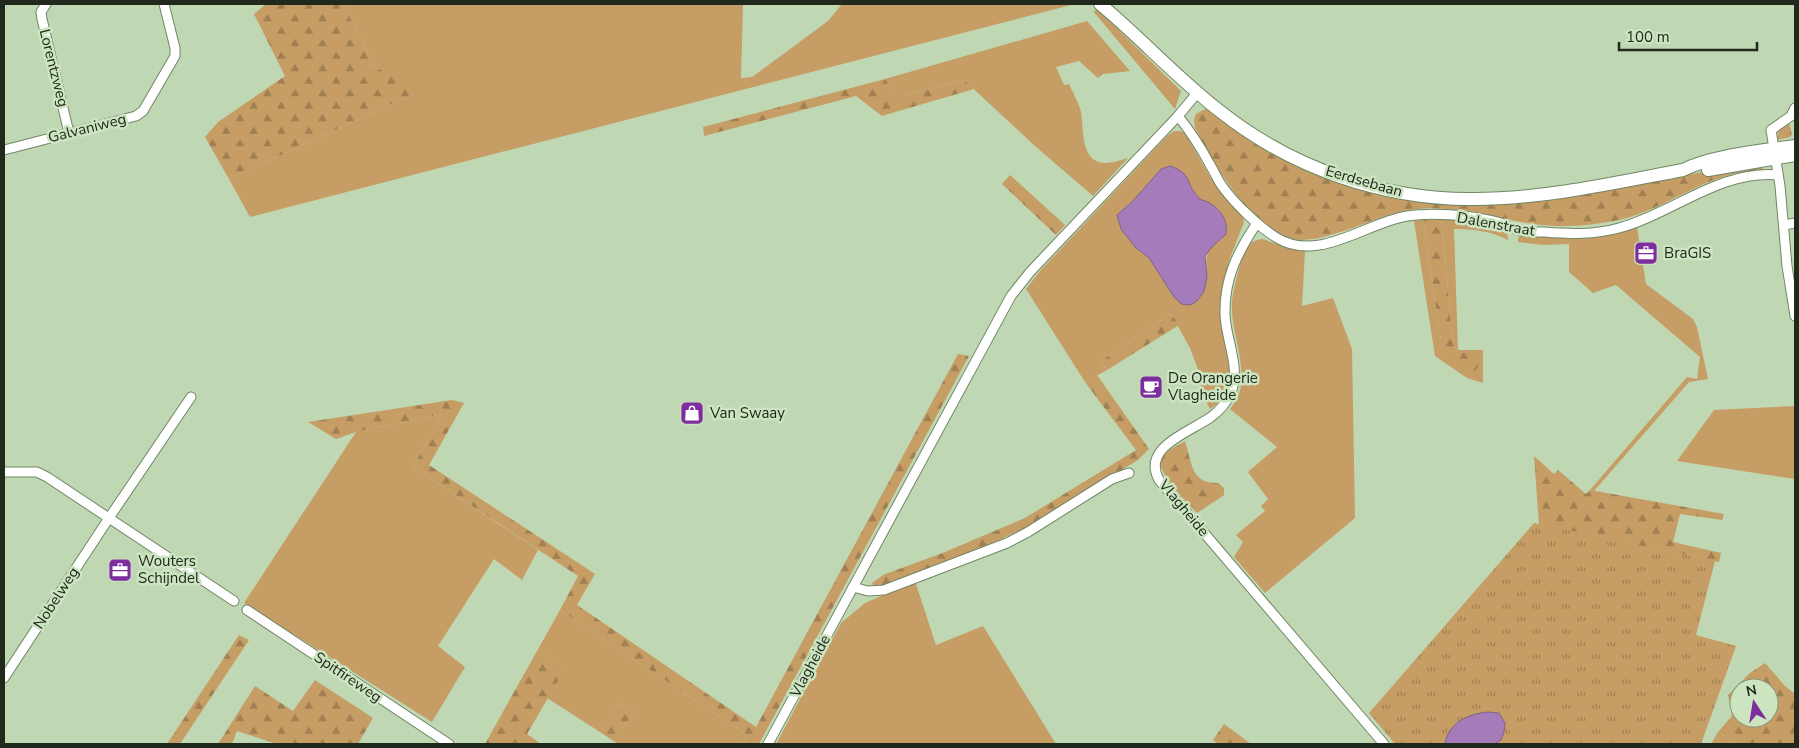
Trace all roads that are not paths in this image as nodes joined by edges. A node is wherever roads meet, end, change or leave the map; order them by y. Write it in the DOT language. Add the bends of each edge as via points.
graph roads {
  1 [pos="46,4"];
  2 [pos="164,4"];
  3 [pos="1100,4"];
  4 [pos="1198,92"];
  5 [pos="1795,108"];
  6 [pos="1178,116"];
  7 [pos="69,133"];
  8 [pos="1795,146"];
  9 [pos="4,150"];
  10 [pos="1775,154"];
  11 [pos="1795,156"];
  12 [pos="1778,175"];
  13 [pos="1257,223"];
  14 [pos="1795,223"];
  15 [pos="1784,225"];
  16 [pos="1795,316"];
  17 [pos="191,397"];
  18 [pos="4,472"];
  19 [pos="1129,473"];
  20 [pos="109,518"];
  21 [pos="852,587"];
  22 [pos="234,601"];
  23 [pos="247,610"];
  24 [pos="4,678"];
  25 [pos="449,744"];
  26 [pos="768,744"];
  27 [pos="1384,744"];
  1 -- 7 [label="street, Lorentzweg" via="42,19"];
  2 -- 7 [label="street, Galvaniweg" via="175,56 143,111 136,116"];
  3 -- 4 [label="main road, Eerdsebaan"];
  4 -- 6 [label="street, Vlagheide"];
  4 -- 10 [label="main road, Eerdsebaan" via="1220,112 1293,158 1336,176 1408,194 1473,200 1516,197 1569,191 1683,170 1727,158"];
  5 -- 10 [label="street" via="1791,116 1771,130"];
  6 -- 13 [label="street, Dalenstraat" via="1192,133 1222,186"];
  6 -- 21 [label="street, Vlagheide" via="1011,296"];
  7 -- 9 [label="street, Galvaniweg"];
  8 -- 10 [label="main road, Eerdsebaan"];
  10 -- 11 [label="main road, Eerdsebaan"];
  10 -- 12 [label="street"];
  12 -- 13 [label="street, Dalenstraat" via="1727,180 1636,223 1583,234 1522,231 1469,216 1422,214 1390,220 1324,244 1303,246 1278,238"];
  12 -- 15 [label="street"];
  13 -- 27 [label="street, Vlagheide" via="1237,255 1226,298 1226,326 1235,373 1233,388 1218,412 1159,452 1155,462 1156,473"];
  14 -- 15 [label="street"];
  15 -- 16 [label="street"];
  17 -- 20 [label="street, Nobelweg"];
  18 -- 20 [label="street" via="37,472 47,476"];
  19 -- 21 [label="street" via="1112,479 1028,532 986,552 884,590 868,592"];
  20 -- 22 [label="street"];
  20 -- 24 [label="street, Nobelweg"];
  21 -- 26 [label="street, Vlagheide"];
  23 -- 25 [label="street, Spitfireweg"];
}
